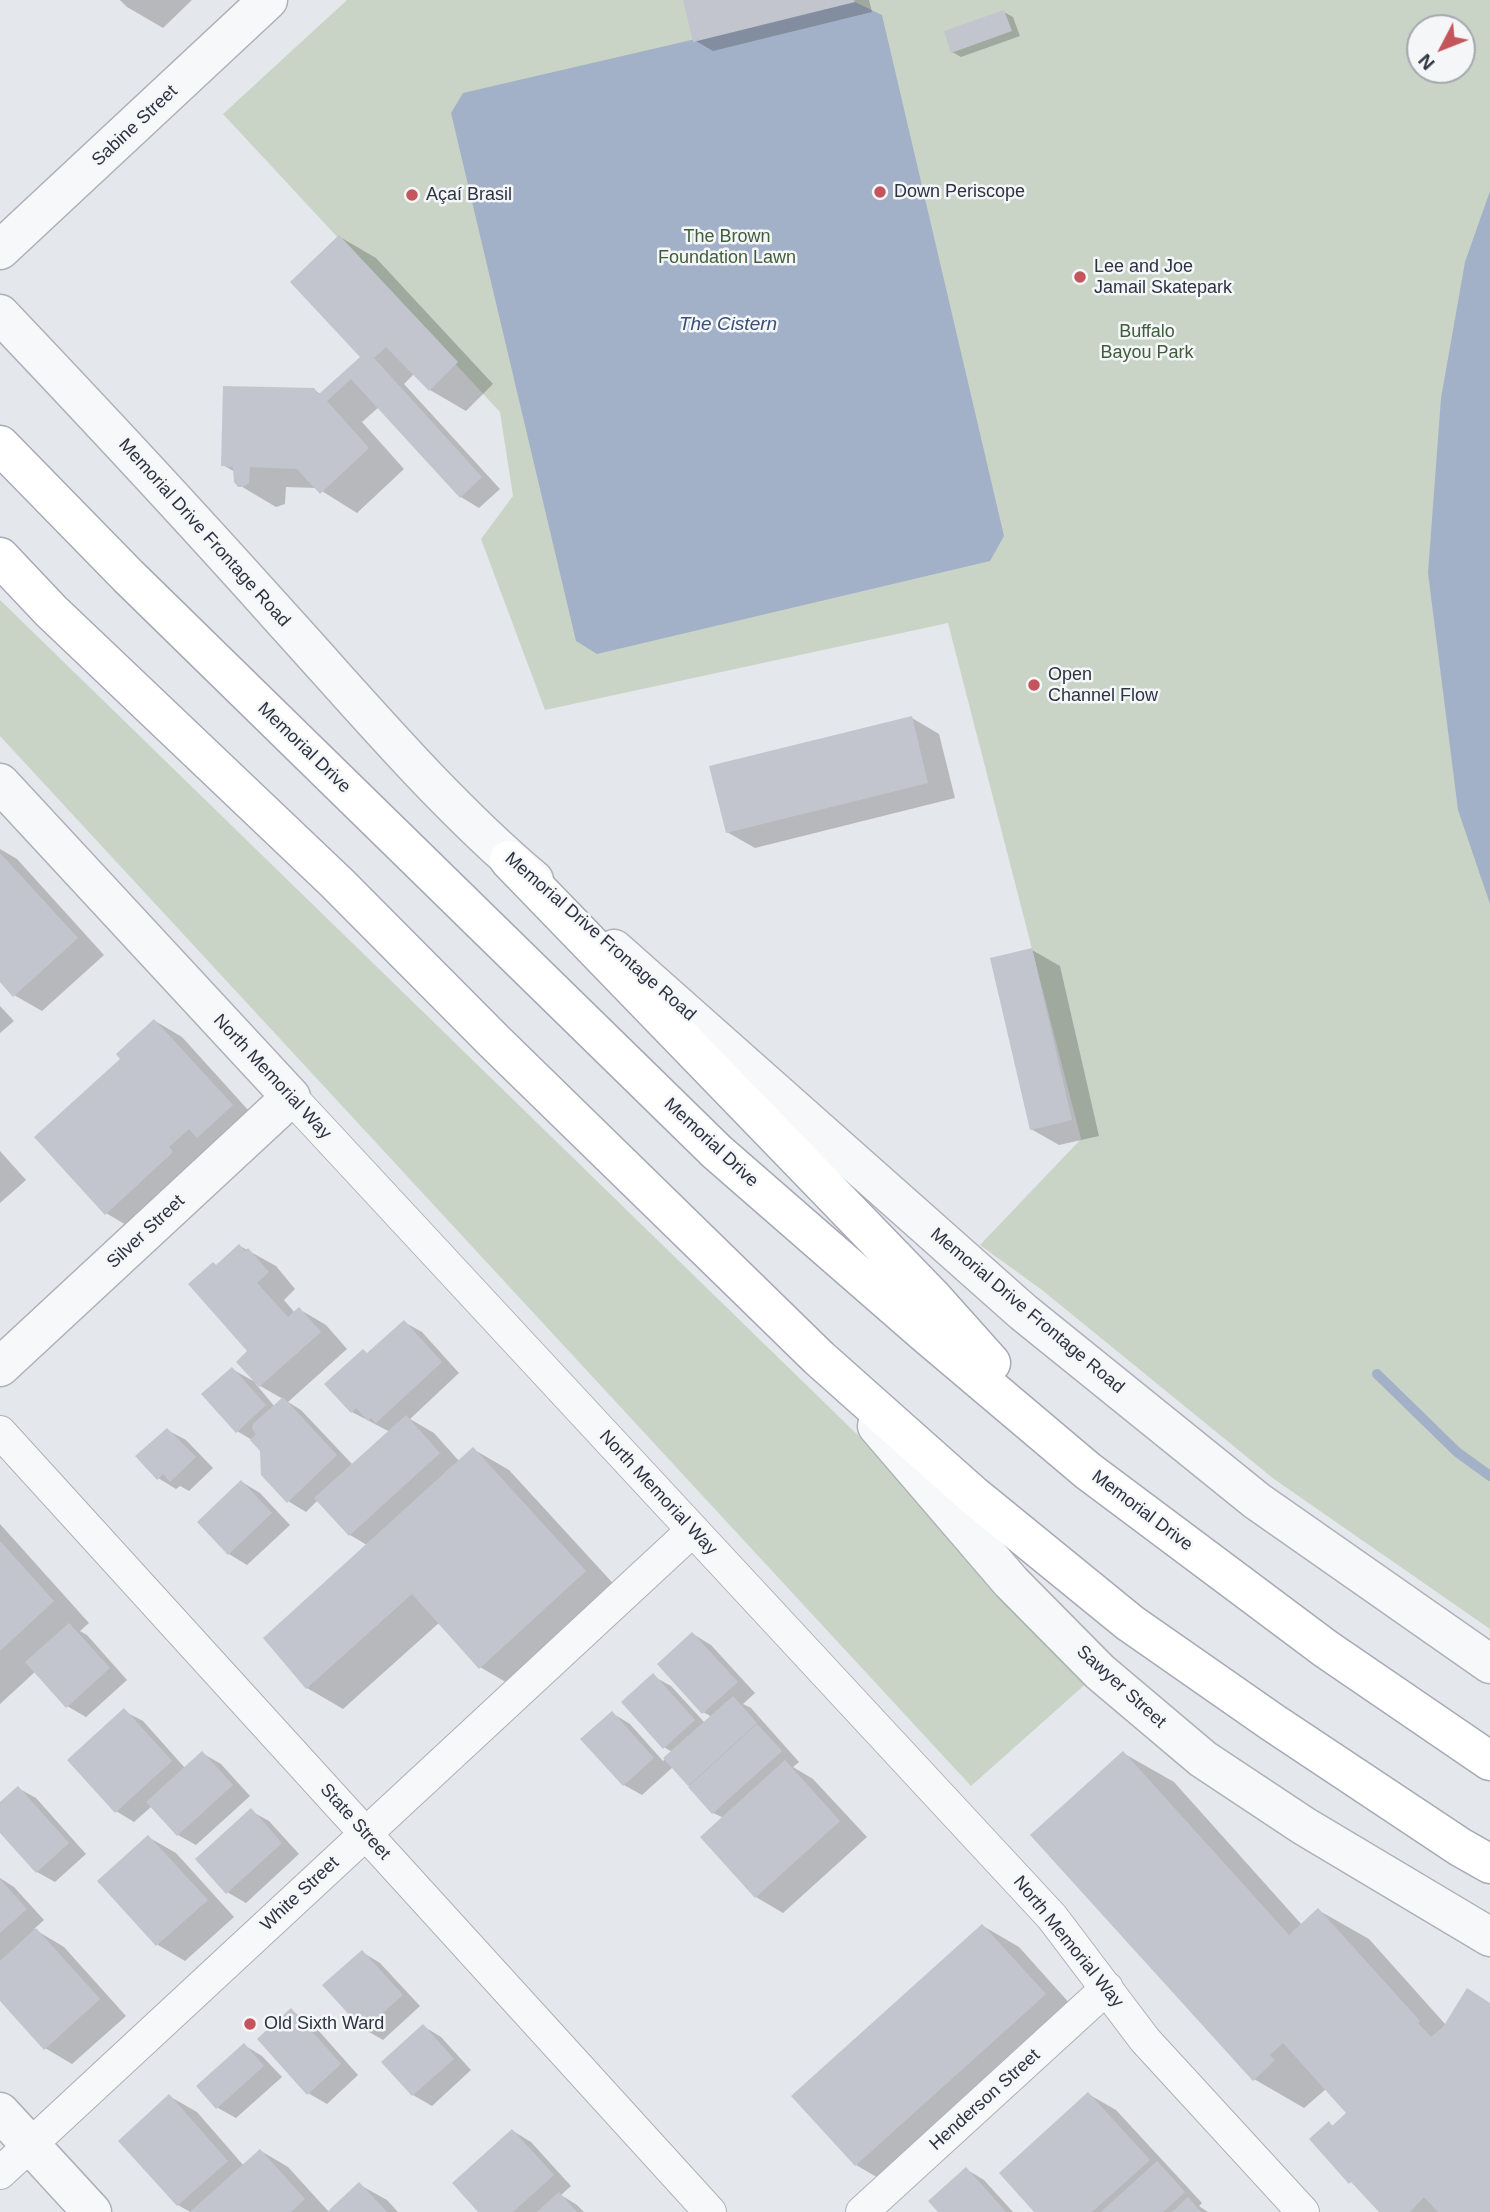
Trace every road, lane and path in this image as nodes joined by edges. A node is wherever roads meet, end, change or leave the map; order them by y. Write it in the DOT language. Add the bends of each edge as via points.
graph roads {
  1 [pos="268,0"];
  2 [pos="0,250"];
  3 [pos="0,314"];
  4 [pos="0,445"];
  5 [pos="0,558"];
  6 [pos="0,783"];
  7 [pos="509,860"];
  8 [pos="291,1097"];
  9 [pos="819,1358"];
  10 [pos="0,1367"];
  11 [pos="0,1432"];
  12 [pos="1088,1471"];
  13 [pos="693,1531"];
  14 [pos="1490,1664"];
  15 [pos="1490,1761"];
  16 [pos="366,1833"];
  17 [pos="1490,1864"];
  18 [pos="1490,1937"];
  19 [pos="1107,1989"];
  20 [pos="0,2112"];
  21 [pos="30,2144"];
  22 [pos="0,2173"];
  23 [pos="92,2212"];
  24 [pos="710,2212"];
  25 [pos="862,2212"];
  26 [pos="1303,2212"];
  1 -- 2 [label="street, Sabine Street"];
  3 -- 7 [label="street, Memorial Drive Frontage Road" via="410,760"];
  4 -- 12 [label="main road, Memorial Drive" via="717,1152"];
  5 -- 9 [label="main road"];
  6 -- 8 [label="street, North Memorial Way"];
  7 -- 12 [label="main road" via="932,1297"];
  7 -- 14 [label="street, Memorial Drive Frontage Road" via="657,985 1023,1312 1258,1501"];
  8 -- 10 [label="street, Silver Street"];
  8 -- 13 [label="street, North Memorial Way"];
  9 -- 17 [label="main road" via="973,1495 1130,1623"];
  9 -- 18 [label="street, Sawyer Street" via="1011,1582 1100,1672 1203,1759 1304,1826"];
  11 -- 16 [label="street, State Street"];
  12 -- 15 [label="main road, Memorial Drive" via="1326,1649"];
  13 -- 16 [label="street, White Street"];
  13 -- 19 [label="street, North Memorial Way" via="1052,1917"];
  16 -- 21 [label="street, White Street"];
  16 -- 24 [label="street, State Street"];
  19 -- 25 [label="street, Henderson Street"];
  19 -- 26 [label="street, North Memorial Way" via="1145,2040"];
  20 -- 21 [label="street"];
  21 -- 22 [label="street, White Street"];
  21 -- 23 [label="street"];
}
